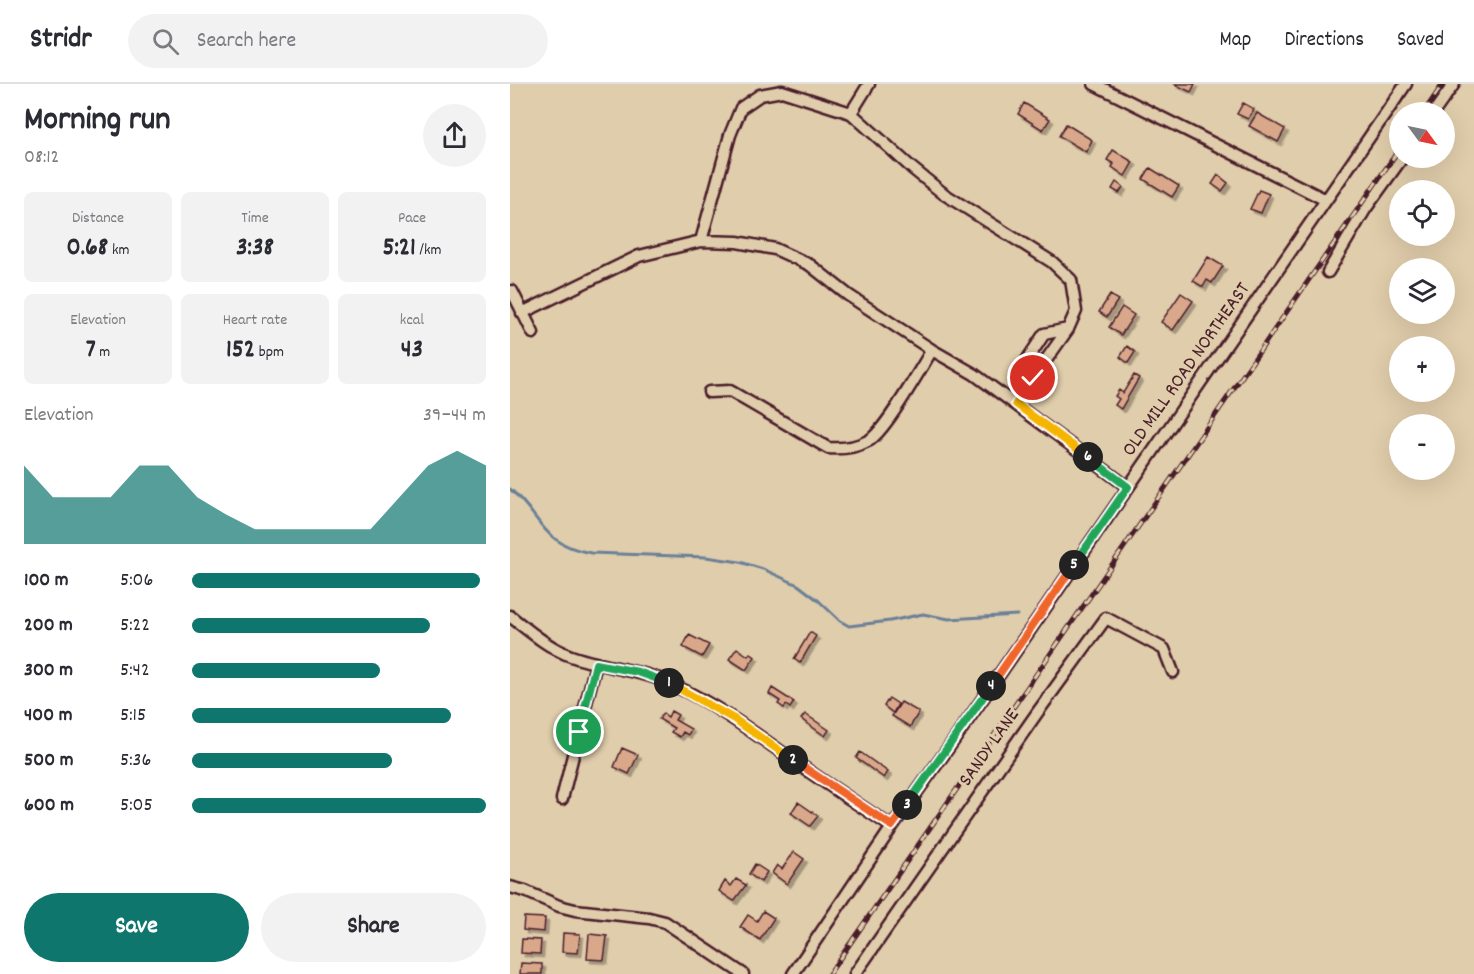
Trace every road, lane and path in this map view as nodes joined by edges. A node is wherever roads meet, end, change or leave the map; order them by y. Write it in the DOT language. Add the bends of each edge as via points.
graph roads {
  1 [pos="869,84"];
  2 [pos="1094,84"];
  3 [pos="1406,84"];
  4 [pos="1454,84"];
  5 [pos="1441,102"];
  6 [pos="851,113"];
  7 [pos="1395,168"];
  8 [pos="1326,200"];
  9 [pos="701,241"];
  10 [pos="1328,272"];
  11 [pos="512,291"];
  12 [pos="522,313"];
  13 [pos="1068,329"];
  14 [pos="533,333"];
  15 [pos="932,350"];
  16 [pos="1033,378"];
  17 [pos="710,392"];
  18 [pos="1016,404"];
  19 [pos="1128,487"];
  20 [pos="510,616"];
  21 [pos="596,664"];
  22 [pos="1173,672"];
  23 [pos="562,799"];
  24 [pos="892,826"];
  25 [pos="510,887"];
  26 [pos="743,974"];
  27 [pos="793,974"];
  28 [pos="855,974"];
  1 -- 6 [label="street"];
  2 -- 8 [label="street"];
  3 -- 8 [label="street, OLD MILL ROAD NORTHEAST"];
  4 -- 5 [label="street"];
  6 -- 9 [label="street" via="782,90 760,95 741,108"];
  6 -- 13 [label="street" via="944,194 1052,262 1071,280 1076,311"];
  7 -- 10 [label="street"];
  8 -- 19 [label="street, OLD MILL ROAD NORTHEAST"];
  9 -- 12 [label="street" via="639,256"];
  9 -- 15 [label="street" via="775,249 810,265"];
  11 -- 12 [label="street"];
  12 -- 14 [label="street"];
  13 -- 16 [label="street"];
  13 -- 16 [label="street" via="1044,334 1027,360"];
  15 -- 17 [label="street" via="870,441 844,450 828,448 730,391"];
  15 -- 18 [label="street"];
  16 -- 18 [label="street"];
  18 -- 19 [label="street"];
  19 -- 24 [label="street, OLD MILL ROAD NORTHEAST"];
  20 -- 21 [label="street" via="569,656"];
  21 -- 23 [label="street"];
  21 -- 24 [label="street" via="638,672 698,698"];
  22 -- 28 [label="street, SANDY LANE" via="1164,650 1106,618"];
  24 -- 27 [label="street, OLD MILL ROAD NORTHEAST"];
  25 -- 26 [label="street" via="567,908 665,922"];
}
